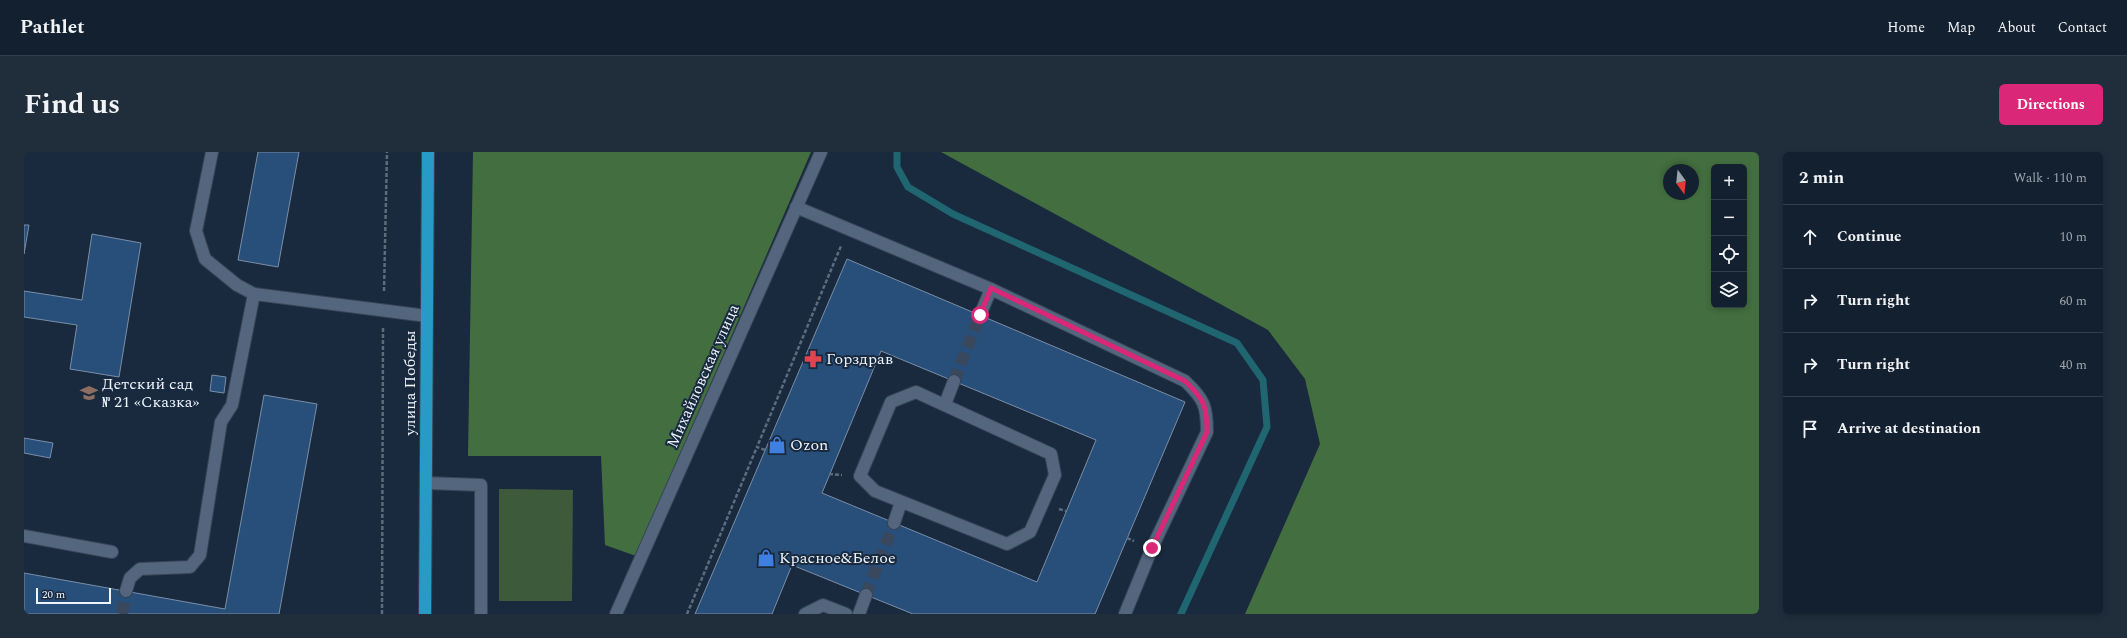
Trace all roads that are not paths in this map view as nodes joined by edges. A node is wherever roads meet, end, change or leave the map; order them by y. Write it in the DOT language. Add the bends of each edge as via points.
graph roads {
  1 [pos="212,152"];
  2 [pos="428,152"];
  3 [pos="821,152"];
  4 [pos="796,207"];
  5 [pos="991,288"];
  6 [pos="254,294"];
  7 [pos="980,315"];
  8 [pos="426,316"];
  9 [pos="954,381"];
  10 [pos="945,404"];
  11 [pos="426,483"];
  12 [pos="901,502"];
  13 [pos="894,523"];
  14 [pos="24,536"];
  15 [pos="112,552"];
  16 [pos="126,591"];
  17 [pos="866,595"];
  18 [pos="425,614"];
  19 [pos="481,614"];
  20 [pos="616,614"];
  21 [pos="805,614"];
  22 [pos="846,614"];
  23 [pos="859,614"];
  24 [pos="1125,614"];
  1 -- 6 [label="street" via="196,231 205,259 237,285"];
  2 -- 8 [label="main road, улица Победы"];
  3 -- 4 [label="street, Михайловская улица"];
  4 -- 5 [label="street"];
  4 -- 20 [label="street, Михайловская улица"];
  5 -- 7 [label="street"];
  5 -- 24 [label="street" via="1185,381 1200,395 1207,415 1207,432 1152,548"];
  6 -- 8 [label="street"];
  6 -- 16 [label="street" via="232,405 221,422 200,555 190,567 140,568 130,578"];
  8 -- 11 [label="main road, улица Победы"];
  9 -- 10 [label="street"];
  10 -- 12 [label="street" via="916,392 891,402 860,476 875,491"];
  10 -- 12 [label="street" via="1051,454 1055,475 1044,504 1030,532 1007,544"];
  11 -- 18 [label="main road, улица Победы"];
  11 -- 19 [label="street" via="482,485"];
  12 -- 13 [label="street"];
  14 -- 15 [label="street"];
  17 -- 23 [label="street"];
  21 -- 22 [label="street" via="823,605"];
}
